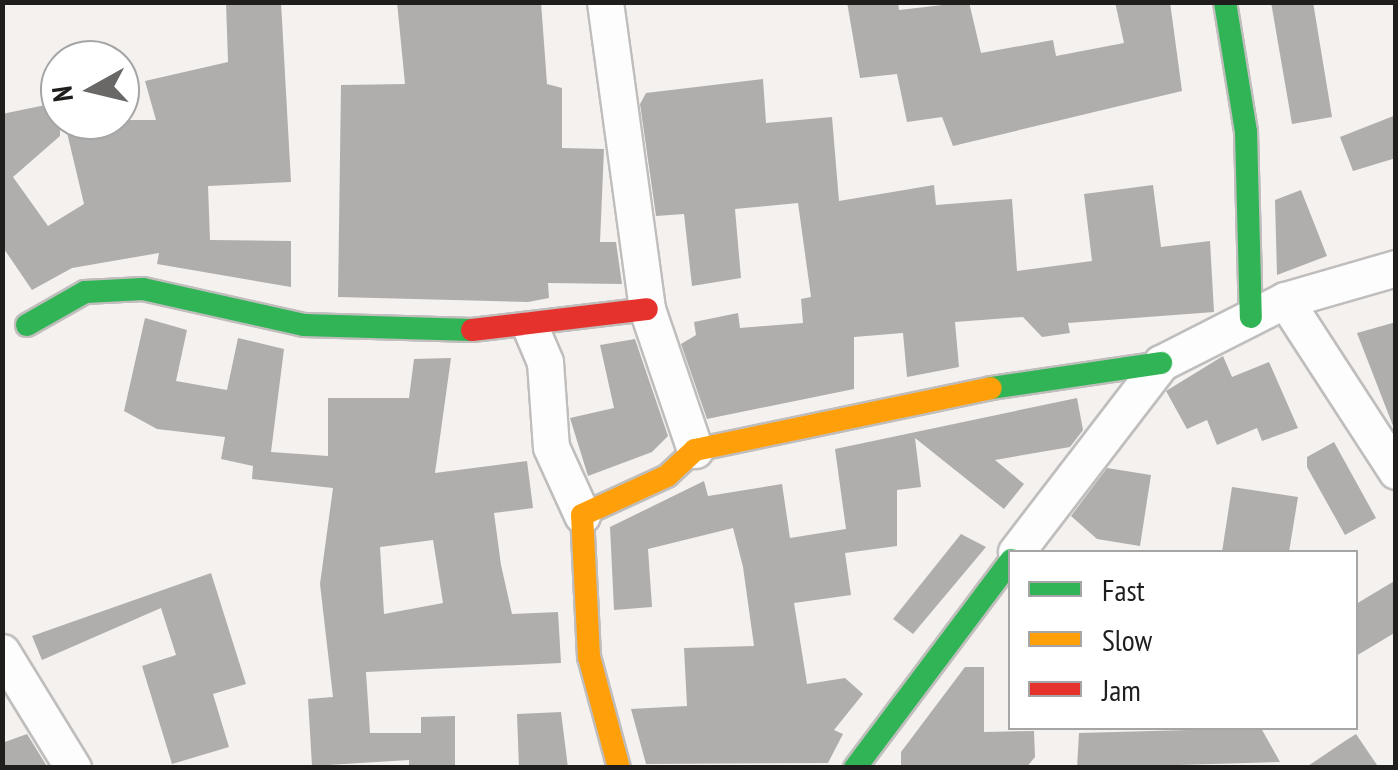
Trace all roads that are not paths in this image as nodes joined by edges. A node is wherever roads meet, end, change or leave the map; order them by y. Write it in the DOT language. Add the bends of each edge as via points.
graph roads {
  1 [pos="605,2"];
  2 [pos="1224,2"];
  3 [pos="1396,268"];
  4 [pos="1285,300"];
  5 [pos="647,309"];
  6 [pos="1251,317"];
  7 [pos="27,325"];
  8 [pos="531,329"];
  9 [pos="1161,363"];
  10 [pos="695,450"];
  11 [pos="1396,471"];
  12 [pos="582,515"];
  13 [pos="1018,550"];
  14 [pos="1008,563"];
  15 [pos="2,652"];
  16 [pos="74,768"];
  17 [pos="619,768"];
  18 [pos="855,768"];
  1 -- 5 [label="street"];
  2 -- 6 [label="street" via="1246,132"];
  3 -- 4 [label="street"];
  4 -- 6 [label="street"];
  4 -- 11 [label="street"];
  5 -- 8 [label="street"];
  5 -- 10 [label="street"];
  6 -- 9 [label="street"];
  7 -- 8 [label="street" via="86,292 144,289 304,325"];
  8 -- 12 [label="street" via="545,362 551,447"];
  9 -- 10 [label="street" via="1100,365"];
  9 -- 13 [label="street"];
  10 -- 12 [label="street" via="667,476"];
  12 -- 17 [label="street" via="589,657"];
  14 -- 18 [label="street"];
  15 -- 16 [label="street"];
}
